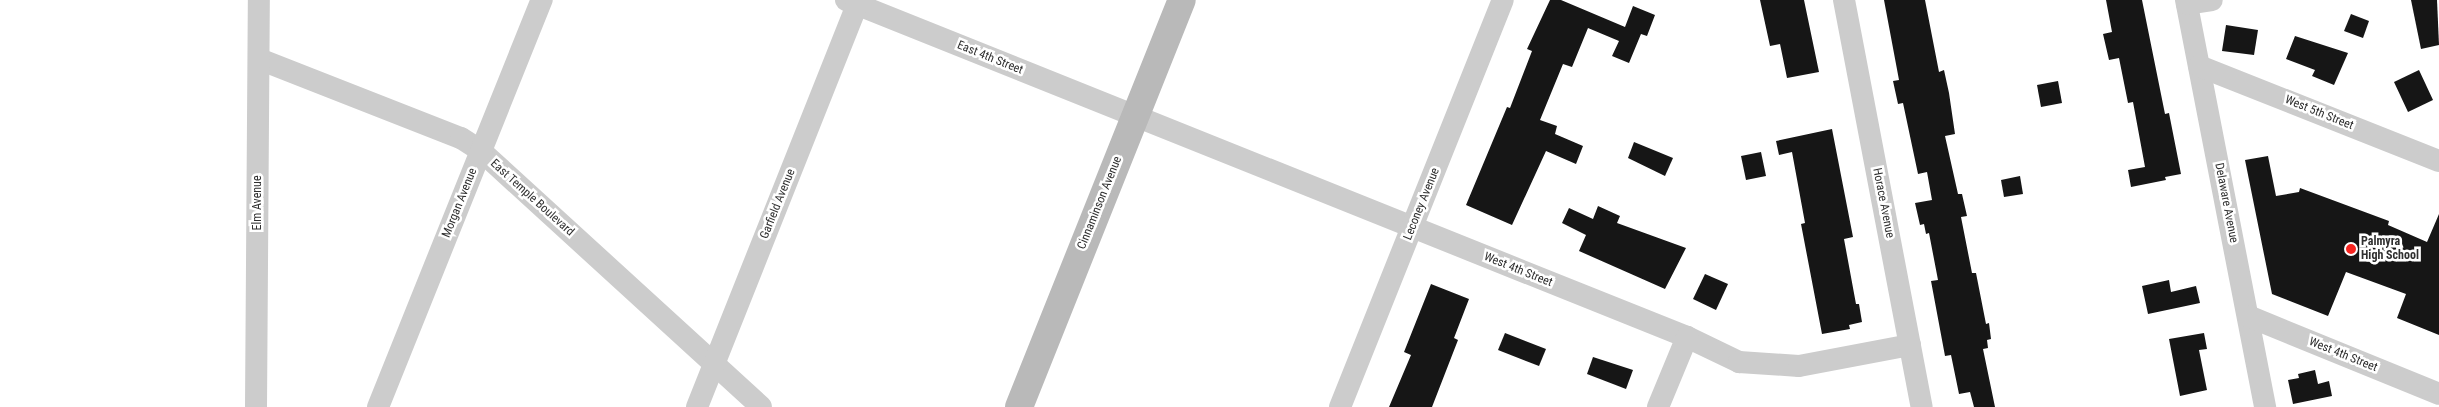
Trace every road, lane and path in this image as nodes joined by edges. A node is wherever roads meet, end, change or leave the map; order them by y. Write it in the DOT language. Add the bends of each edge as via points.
graph roads {
  1 [pos="260,0"];
  2 [pos="542,0"];
  3 [pos="1182,0"];
  4 [pos="1503,0"];
  5 [pos="1844,0"];
  6 [pos="2212,0"];
  7 [pos="854,2"];
  8 [pos="2186,2"];
  9 [pos="259,59"];
  10 [pos="2199,66"];
  11 [pos="1135,117"];
  12 [pos="481,151"];
  13 [pos="2439,161"];
  14 [pos="1412,228"];
  15 [pos="2248,316"];
  16 [pos="1687,337"];
  17 [pos="1910,345"];
  18 [pos="714,364"];
  19 [pos="2439,394"];
  20 [pos="256,407"];
  21 [pos="378,407"];
  22 [pos="697,407"];
  23 [pos="761,407"];
  24 [pos="1019,407"];
  25 [pos="1340,407"];
  26 [pos="1658,407"];
  27 [pos="1922,407"];
  28 [pos="2265,407"];
  1 -- 9 [label="street, Elm Avenue"];
  2 -- 12 [label="street, Morgan Avenue"];
  3 -- 11 [label="street, Cinnaminson Avenue"];
  4 -- 14 [label="street, Leconey Avenue"];
  5 -- 17 [label="street, Horace Avenue"];
  6 -- 8 [label="street"];
  7 -- 11 [label="street, East 4th Street"];
  7 -- 18 [label="street, Garfield Avenue"];
  8 -- 10 [label="street, Delaware Avenue"];
  9 -- 12 [label="street, East Temple Boulevard" via="460,138"];
  9 -- 20 [label="street, Elm Avenue"];
  10 -- 13 [label="street, West 5th Street"];
  10 -- 15 [label="street, Delaware Avenue"];
  11 -- 14 [label="street, West 4th Street"];
  11 -- 24 [label="street, Cinnaminson Avenue"];
  12 -- 18 [label="street, East Temple Boulevard"];
  12 -- 21 [label="street, Morgan Avenue"];
  14 -- 16 [label="street, West 4th Street"];
  14 -- 25 [label="street, Leconey Avenue"];
  15 -- 19 [label="street, West 4th Street"];
  15 -- 28 [label="street, Delaware Avenue"];
  16 -- 17 [label="street, West 4th Street" via="1739,362 1786,366"];
  16 -- 26 [label="street"];
  17 -- 27 [label="street, Horace Avenue"];
  18 -- 22 [label="street, Garfield Avenue"];
  18 -- 23 [label="street, East Temple Boulevard"];
}
